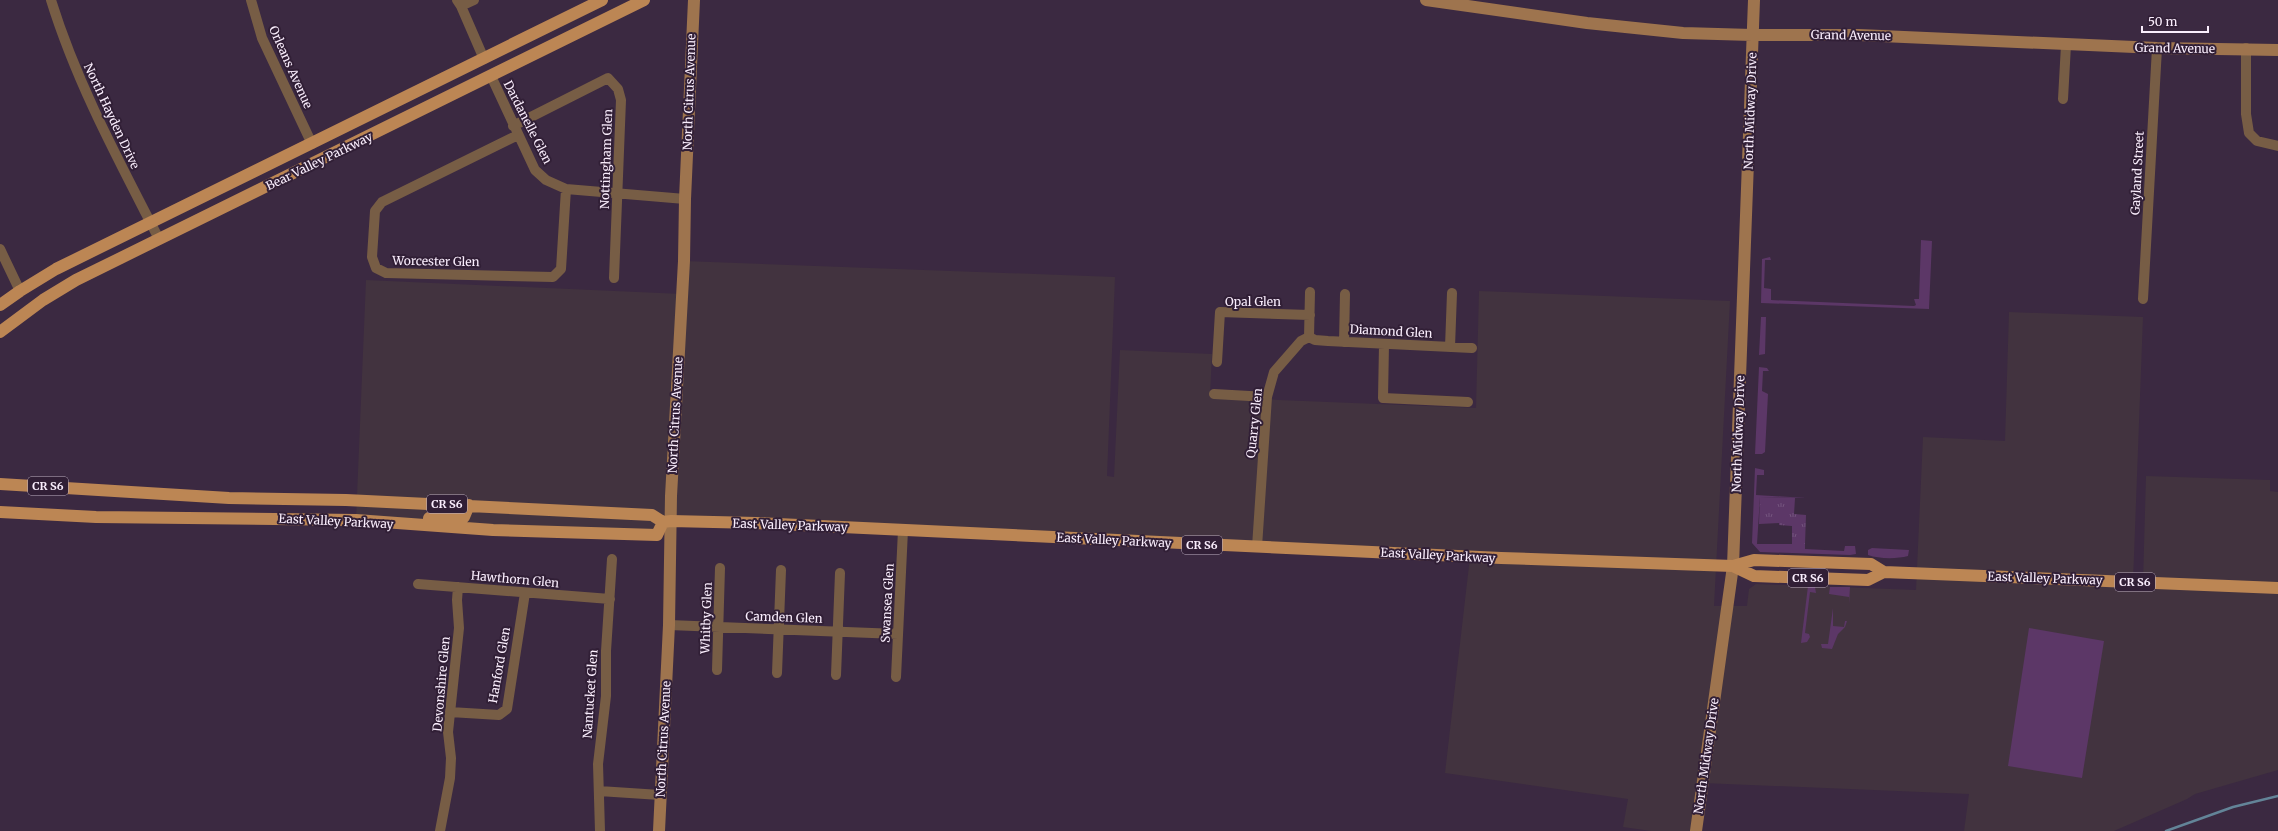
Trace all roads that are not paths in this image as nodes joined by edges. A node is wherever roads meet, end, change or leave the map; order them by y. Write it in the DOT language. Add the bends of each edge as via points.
graph roads {
  1 [pos="51,0"];
  2 [pos="251,0"];
  3 [pos="474,0"];
  4 [pos="602,0"];
  5 [pos="644,0"];
  6 [pos="694,0"];
  7 [pos="1754,0"];
  8 [pos="1434,1"];
  9 [pos="459,3"];
  10 [pos="586,3"];
  11 [pos="1752,35"];
  12 [pos="2066,45"];
  13 [pos="2157,48"];
  14 [pos="2246,48"];
  15 [pos="2278,50"];
  16 [pos="484,59"];
  17 [pos="491,76"];
  18 [pos="2063,99"];
  19 [pos="516,131"];
  20 [pos="312,144"];
  21 [pos="2278,146"];
  22 [pos="566,189"];
  23 [pos="618,192"];
  24 [pos="685,199"];
  25 [pos="150,223"];
  26 [pos="159,239"];
  27 [pos="0,250"];
  28 [pos="614,278"];
  29 [pos="20,291"];
  30 [pos="1310,292"];
  31 [pos="1452,293"];
  32 [pos="1345,294"];
  33 [pos="2143,299"];
  34 [pos="0,305"];
  35 [pos="1310,315"];
  36 [pos="0,332"];
  37 [pos="1309,336"];
  38 [pos="1344,342"];
  39 [pos="1384,344"];
  40 [pos="1450,347"];
  41 [pos="1472,348"];
  42 [pos="1217,362"];
  43 [pos="1214,394"];
  44 [pos="1268,397"];
  45 [pos="1468,402"];
  46 [pos="0,484"];
  47 [pos="469,505"];
  48 [pos="0,512"];
  49 [pos="667,522"];
  50 [pos="414,524"];
  51 [pos="903,530"];
  52 [pos="1257,547"];
  53 [pos="612,559"];
  54 [pos="1733,566"];
  55 [pos="720,568"];
  56 [pos="781,570"];
  57 [pos="840,573"];
  58 [pos="418,584"];
  59 [pos="458,587"];
  60 [pos="2278,588"];
  61 [pos="525,593"];
  62 [pos="610,599"];
  63 [pos="669,625"];
  64 [pos="718,627"];
  65 [pos="778,629"];
  66 [pos="838,632"];
  67 [pos="898,634"];
  68 [pos="717,670"];
  69 [pos="777,673"];
  70 [pos="836,675"];
  71 [pos="896,676"];
  72 [pos="450,712"];
  73 [pos="599,791"];
  74 [pos="660,795"];
  75 [pos="440,831"];
  76 [pos="600,831"];
  77 [pos="659,831"];
  78 [pos="1696,831"];
  1 -- 25 [label="street, North Hayden Drive" via="80,79"];
  2 -- 20 [label="street, Orleans Avenue" via="262,38"];
  3 -- 9 [label="street"];
  4 -- 10 [label="main road, Bear Valley Parkway"];
  5 -- 17 [label="main road, Bear Valley Parkway"];
  6 -- 24 [label="street, North Citrus Avenue"];
  7 -- 11 [label="street, North Midway Drive"];
  8 -- 11 [label="street, Grand Avenue" via="1587,23 1683,33"];
  9 -- 16 [label="street"];
  10 -- 16 [label="main road, Bear Valley Parkway"];
  11 -- 12 [label="street, Grand Avenue" via="1859,35"];
  11 -- 54 [label="street, North Midway Drive"];
  12 -- 13 [label="street, Grand Avenue"];
  12 -- 18 [label="street"];
  13 -- 14 [label="street, Grand Avenue"];
  13 -- 33 [label="street, Gayland Street"];
  14 -- 15 [label="street, Grand Avenue"];
  14 -- 21 [label="street" via="2246,114 2249,133 2257,140"];
  16 -- 20 [label="main road, Bear Valley Parkway"];
  17 -- 19 [label="street, Dardanelle Glen"];
  17 -- 26 [label="main road, Bear Valley Parkway"];
  19 -- 22 [label="street, Dardanelle Glen" via="535,170 546,180"];
  19 -- 22 [label="street, Worcester Glen" via="382,202 375,211 372,257 376,268 386,273 553,278 561,269"];
  19 -- 23 [label="street, Nottingham Glen" via="608,78 618,90 621,100"];
  20 -- 25 [label="main road, Bear Valley Parkway"];
  22 -- 23 [label="street, Dardanelle Glen"];
  23 -- 24 [label="street, Dardanelle Glen"];
  23 -- 28 [label="street, Nottingham Glen"];
  24 -- 49 [label="street, North Citrus Avenue" via="671,496"];
  25 -- 26 [label="street, North Hayden Drive"];
  25 -- 29 [label="main road, Bear Valley Parkway" via="56,269"];
  26 -- 36 [label="main road, Bear Valley Parkway" via="58,290"];
  27 -- 29 [label="street"];
  29 -- 34 [label="main road, Bear Valley Parkway"];
  30 -- 35 [label="street"];
  31 -- 40 [label="street"];
  32 -- 38 [label="street"];
  35 -- 37 [label="street"];
  35 -- 42 [label="street, Opal Glen" via="1220,312"];
  37 -- 38 [label="street, Diamond Glen" via="1315,340"];
  37 -- 44 [label="street, Quarry Glen" via="1301,341 1274,372"];
  38 -- 39 [label="street, Diamond Glen"];
  39 -- 40 [label="street, Diamond Glen"];
  39 -- 45 [label="street" via="1383,398"];
  40 -- 41 [label="street, Diamond Glen"];
  43 -- 44 [label="street"];
  44 -- 52 [label="street, Quarry Glen"];
  46 -- 47 [label="main road, East Valley Parkway / CR S6" via="229,498"];
  47 -- 49 [label="main road, East Valley Parkway / CR S6" via="652,515"];
  47 -- 50 [label="main road" via="464,517 427,518"];
  48 -- 50 [label="main road, East Valley Parkway / CR S6" via="96,517 351,520"];
  49 -- 50 [label="main road, East Valley Parkway / CR S6" via="657,535 508,531"];
  49 -- 51 [label="main road, East Valley Parkway / CR S6"];
  49 -- 63 [label="street, North Citrus Avenue"];
  51 -- 52 [label="main road, East Valley Parkway / CR S6"];
  51 -- 67 [label="street, Swansea Glen"];
  52 -- 54 [label="main road, East Valley Parkway / CR S6"];
  53 -- 62 [label="street, Nantucket Glen"];
  54 -- 60 [label="main road, East Valley Parkway / CR S6" via="1754,576 1868,580 1884,572"];
  54 -- 78 [label="street, North Midway Drive"];
  55 -- 64 [label="street, Whitby Glen"];
  56 -- 65 [label="street"];
  57 -- 66 [label="street"];
  58 -- 59 [label="street, Hawthorn Glen"];
  59 -- 61 [label="street, Hawthorn Glen"];
  59 -- 72 [label="street, Devonshire Glen" via="459,628"];
  61 -- 62 [label="street, Hawthorn Glen"];
  61 -- 72 [label="street, Hanford Glen" via="507,709 499,715"];
  62 -- 73 [label="street, Nantucket Glen" via="606,696 598,764"];
  63 -- 64 [label="street, Camden Glen"];
  63 -- 74 [label="street, North Citrus Avenue"];
  64 -- 65 [label="street, Camden Glen"];
  64 -- 68 [label="street, Whitby Glen"];
  65 -- 66 [label="street, Camden Glen"];
  65 -- 69 [label="street"];
  66 -- 67 [label="street, Camden Glen"];
  66 -- 70 [label="street"];
  67 -- 71 [label="street, Swansea Glen"];
  72 -- 75 [label="street, Devonshire Glen" via="450,778"];
  73 -- 74 [label="street"];
  73 -- 76 [label="street, Nantucket Glen"];
  74 -- 77 [label="street, North Citrus Avenue"];
}
